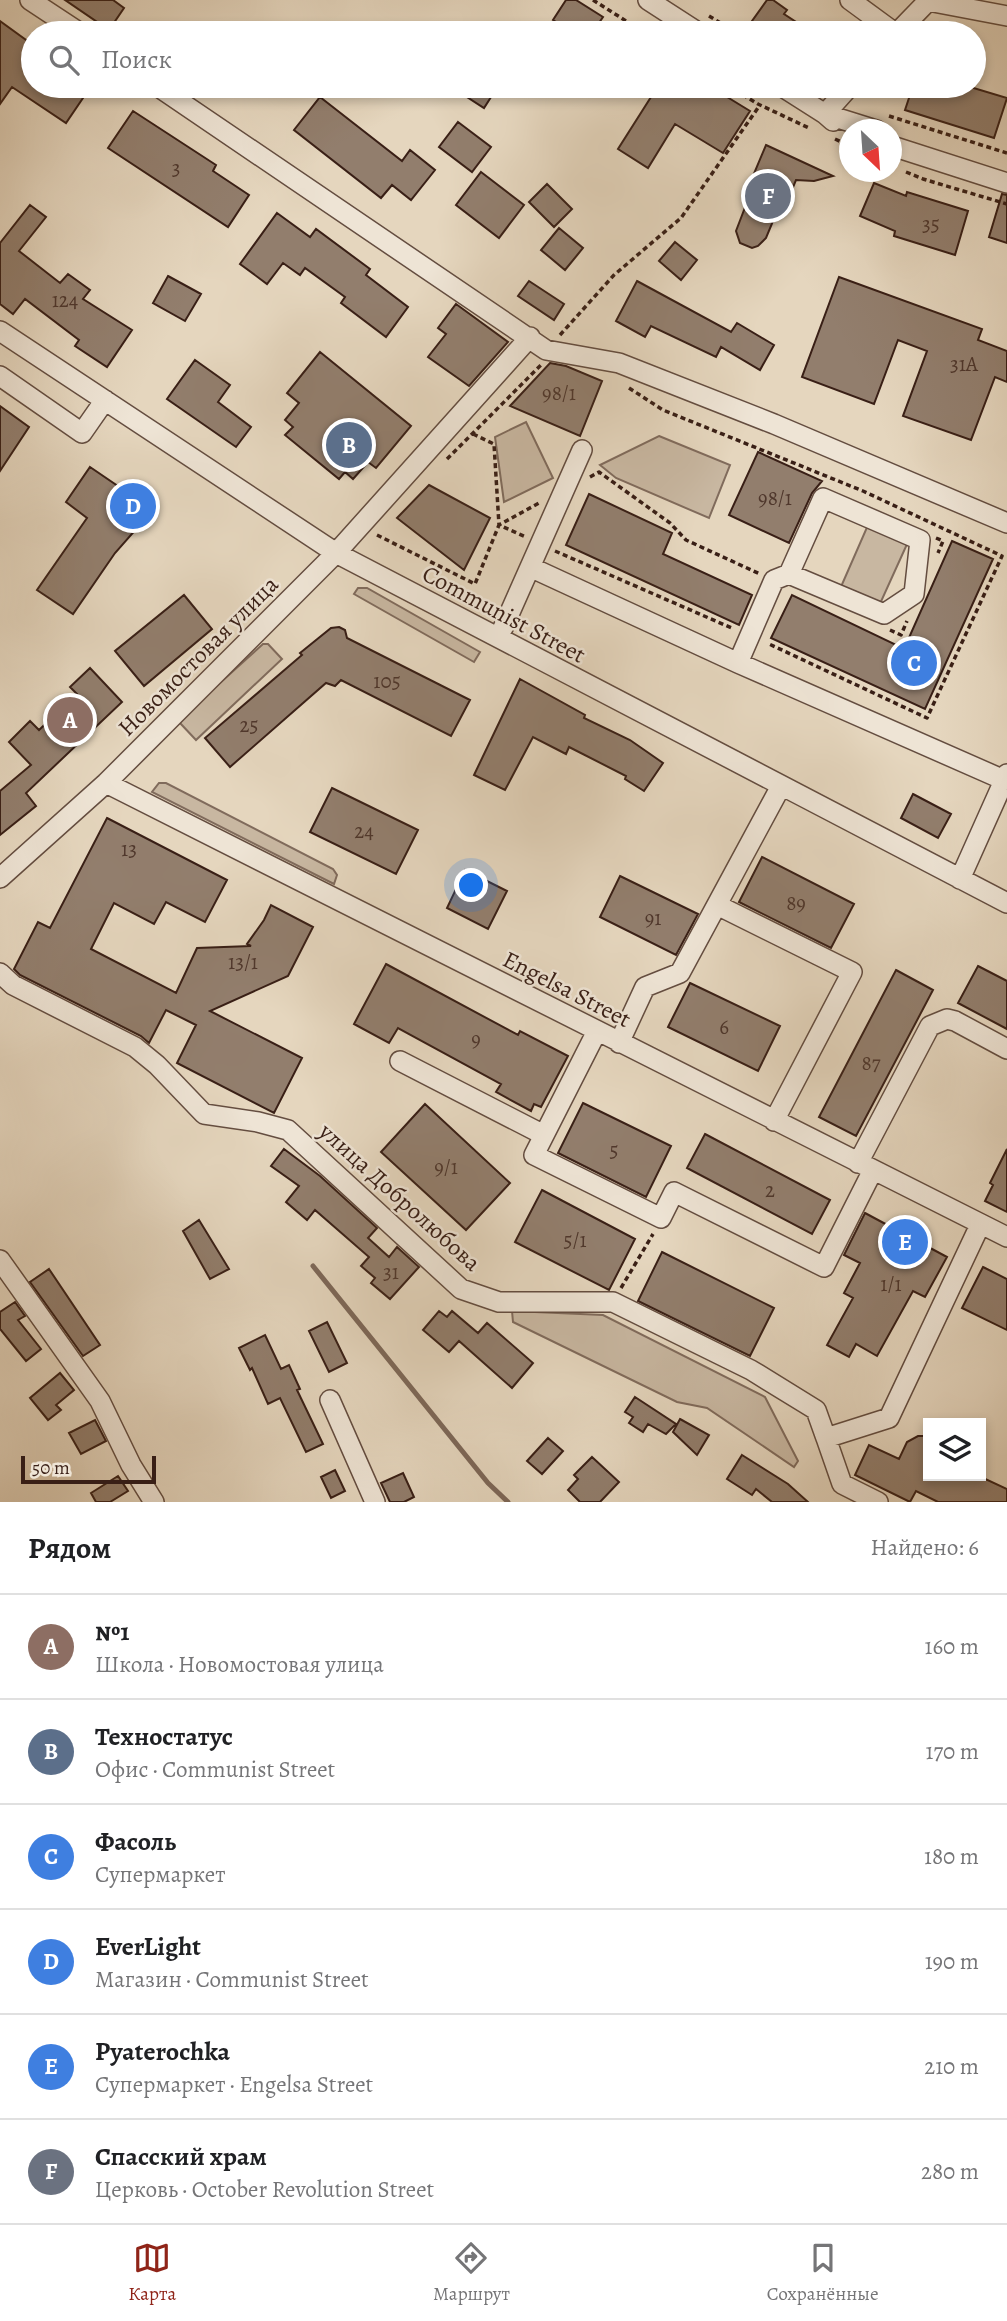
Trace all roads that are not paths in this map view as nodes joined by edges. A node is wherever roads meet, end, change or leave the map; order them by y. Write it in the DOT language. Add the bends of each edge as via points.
graph roads {
  1 [pos="30,0"];
  2 [pos="648,0"];
  3 [pos="850,0"];
  4 [pos="929,1"];
  5 [pos="1007,16"];
  6 [pos="62,21"];
  7 [pos="680,21"];
  8 [pos="879,21"];
  9 [pos="908,21"];
  10 [pos="175,98"];
  11 [pos="794,98"];
  12 [pos="840,98"];
  13 [pos="820,122"];
  14 [pos="839,122"];
  15 [pos="839,129"];
  16 [pos="902,138"];
  17 [pos="902,150"];
  18 [pos="1007,171"];
  19 [pos="1007,183"];
  20 [pos="0,331"];
  21 [pos="530,337"];
  22 [pos="0,376"];
  23 [pos="105,400"];
  24 [pos="582,450"];
  25 [pos="1007,523"];
  26 [pos="336,553"];
  27 [pos="530,567"];
  28 [pos="782,577"];
  29 [pos="503,628"];
  30 [pos="738,663"];
  31 [pos="1005,777"];
  32 [pos="106,783"];
  33 [pos="781,786"];
  34 [pos="0,878"];
  35 [pos="960,879"];
  36 [pos="1007,904"];
  37 [pos="717,905"];
  38 [pos="0,973"];
  39 [pos="597,1031"];
  40 [pos="620,1042"];
  41 [pos="1007,1049"];
  42 [pos="400,1061"];
  43 [pos="774,1121"];
  44 [pos="544,1135"];
  45 [pos="865,1167"];
  46 [pos="980,1225"];
  47 [pos="1007,1237"];
  48 [pos="0,1260"];
  49 [pos="330,1400"];
  50 [pos="826,1437"];
  51 [pos="154,1502"];
  52 [pos="375,1502"];
  53 [pos="878,1502"];
  1 -- 6 [label="street"];
  2 -- 7 [label="street"];
  3 -- 8 [label="street"];
  4 -- 5 [label="street"];
  4 -- 9 [label="street"];
  10 -- 21 [label="street"];
  11 -- 13 [label="street"];
  12 -- 13 [label="street"];
  13 -- 14 [label="street"];
  13 -- 15 [label="street"];
  16 -- 18 [label="street"];
  17 -- 19 [label="street"];
  20 -- 23 [label="street, Communist Street"];
  21 -- 25 [label="street" via="546,350 620,363"];
  21 -- 26 [label="street, Новомостовая улица"];
  22 -- 23 [label="street" via="82,433"];
  23 -- 26 [label="street, Communist Street"];
  24 -- 27 [label="street"];
  26 -- 32 [label="street, Новомостовая улица"];
  26 -- 33 [label="street, Communist Street"];
  27 -- 29 [label="street"];
  27 -- 30 [label="street"];
  28 -- 28 [label="street" via="823,498 920,540 914,594 884,614"];
  28 -- 30 [label="street"];
  30 -- 31 [label="street"];
  31 -- 35 [label="street"];
  32 -- 34 [label="street, Новомостовая улица"];
  32 -- 39 [label="street, Engelsa Street"];
  33 -- 35 [label="street, Communist Street"];
  33 -- 37 [label="street"];
  35 -- 36 [label="street, Communist Street"];
  37 -- 40 [label="street" via="680,973 645,988"];
  37 -- 43 [label="street" via="852,972"];
  38 -- 50 [label="street, улица Добролюбова" via="13,985 135,1047 204,1114 288,1130 461,1289 499,1302 613,1302 751,1370 816,1410"];
  39 -- 40 [label="street, Engelsa Street"];
  39 -- 44 [label="street"];
  40 -- 43 [label="street, Engelsa Street"];
  41 -- 45 [label="street" via="955,1021 947,1019 930,1026"];
  42 -- 44 [label="street"];
  43 -- 45 [label="street, Engelsa Street"];
  44 -- 45 [label="street" via="534,1155 661,1219 674,1192 824,1267"];
  45 -- 46 [label="street, Engelsa Street"];
  46 -- 47 [label="street, Engelsa Street"];
  46 -- 50 [label="street" via="889,1418"];
  48 -- 51 [label="street" via="100,1401"];
  49 -- 52 [label="street"];
  50 -- 53 [label="street, улица Добролюбова" via="842,1484"];
}
